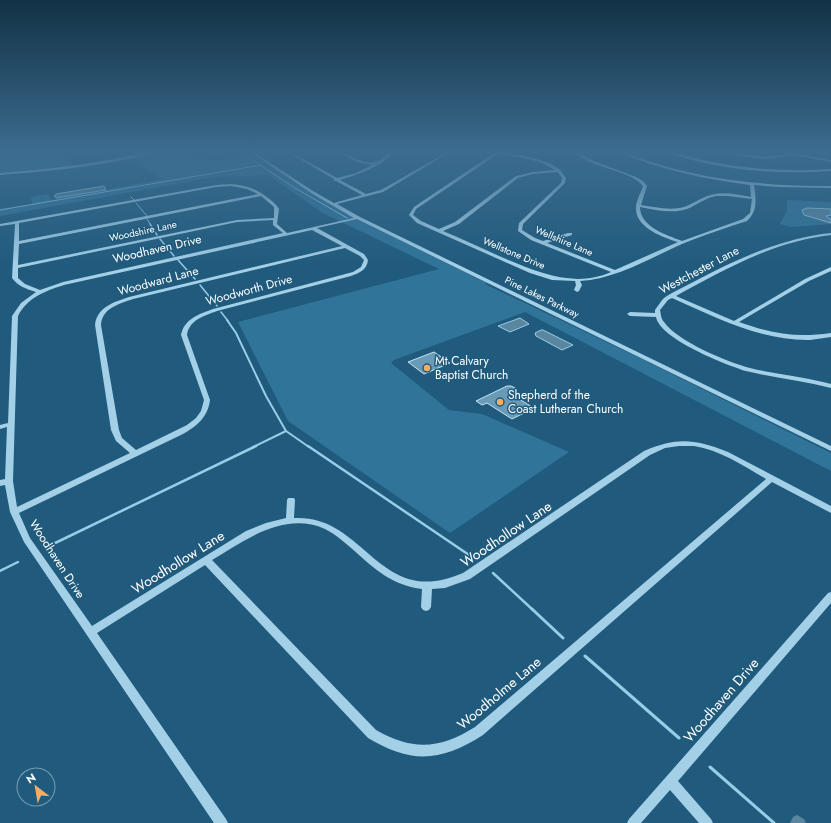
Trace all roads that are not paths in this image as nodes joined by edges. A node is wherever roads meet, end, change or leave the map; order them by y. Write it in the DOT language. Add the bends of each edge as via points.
graph roads {
  1 [pos="198,189"];
  2 [pos="252,189"];
  3 [pos="309,189"];
  4 [pos="353,189"];
  5 [pos="383,189"];
  6 [pos="444,189"];
  7 [pos="501,189"];
  8 [pos="557,189"];
  9 [pos="645,189"];
  10 [pos="752,189"];
  11 [pos="262,196"];
  12 [pos="366,196"];
  13 [pos="753,198"];
  14 [pos="334,204"];
  15 [pos="639,206"];
  16 [pos="358,218"];
  17 [pos="275,219"];
  18 [pos="17,222"];
  19 [pos="0,225"];
  20 [pos="313,228"];
  21 [pos="439,231"];
  22 [pos="286,234"];
  23 [pos="570,234"];
  24 [pos="831,234"];
  25 [pos="682,242"];
  26 [pos="16,243"];
  27 [pos="543,243"];
  28 [pos="346,246"];
  29 [pos="15,267"];
  30 [pos="831,270"];
  31 [pos="615,272"];
  32 [pos="577,280"];
  33 [pos="577,290"];
  34 [pos="41,292"];
  35 [pos="672,296"];
  36 [pos="630,314"];
  37 [pos="657,315"];
  38 [pos="736,322"];
  39 [pos="831,334"];
  40 [pos="831,386"];
  41 [pos="11,424"];
  42 [pos="0,427"];
  43 [pos="831,449"];
  44 [pos="135,454"];
  45 [pos="772,478"];
  46 [pos="9,481"];
  47 [pos="0,483"];
  48 [pos="291,500"];
  49 [pos="831,510"];
  50 [pos="14,512"];
  51 [pos="290,520"];
  52 [pos="206,560"];
  53 [pos="427,586"];
  54 [pos="829,603"];
  55 [pos="426,607"];
  56 [pos="90,632"];
  57 [pos="670,781"];
  58 [pos="222,823"];
  59 [pos="633,823"];
  60 [pos="707,823"];
  1 -- 18 [label="street"];
  2 -- 11 [label="street"];
  3 -- 14 [label="street, Pine Lakes Parkway"];
  4 -- 12 [label="street"];
  5 -- 12 [label="street"];
  6 -- 21 [label="street, Wellstone Drive" via="411,214"];
  7 -- 21 [label="street" via="459,222"];
  8 -- 27 [label="street, Wellshire Lane" via="519,226 525,235"];
  9 -- 15 [label="street"];
  10 -- 13 [label="street, Wellstone Drive"];
  11 -- 17 [label="street" via="277,208"];
  11 -- 26 [label="street"];
  12 -- 14 [label="street"];
  13 -- 15 [label="street" via="712,196 678,209"];
  13 -- 25 [label="street, Wellstone Drive" via="753,210 747,218"];
  14 -- 16 [label="street, Pine Lakes Parkway"];
  15 -- 25 [label="street" via="639,215 645,223"];
  16 -- 20 [label="street, Woodhaven Drive"];
  16 -- 43 [label="street, Pine Lakes Parkway"];
  17 -- 22 [label="street" via="276,226"];
  17 -- 29 [label="street, Woodshire Lane" via="237,221"];
  18 -- 19 [label="street"];
  18 -- 26 [label="street"];
  20 -- 22 [label="street, Woodhaven Drive"];
  20 -- 28 [label="street, Woodworth Drive"];
  21 -- 32 [label="street, Wellstone Drive" via="532,272"];
  22 -- 34 [label="street, Woodhaven Drive" via="72,281"];
  23 -- 27 [label="street"];
  24 -- 35 [label="street, Westchester Lane" via="811,236 762,251"];
  25 -- 31 [label="street, Wellstone Drive"];
  26 -- 29 [label="street"];
  27 -- 31 [label="street, Wellshire Lane"];
  28 -- 44 [label="street, Woodworth Drive" via="366,260 364,266 356,272 215,310 190,322 185,328 184,335 206,397 206,409 191,426"];
  28 -- 44 [label="street, Woodward Lane" via="131,298 115,303 101,313 98,324 115,430 119,439"];
  29 -- 34 [label="street" via="14,276 18,282"];
  30 -- 38 [label="street" via="807,280"];
  31 -- 32 [label="street, Wellstone Drive" via="598,278"];
  32 -- 33 [label="street"];
  34 -- 41 [label="street, Woodhaven Drive" via="22,305 15,316"];
  35 -- 37 [label="street, Westchester Lane" via="660,304"];
  35 -- 38 [label="street"];
  36 -- 37 [label="street"];
  37 -- 40 [label="street" via="664,327 678,338 732,364"];
  38 -- 39 [label="street" via="785,336 813,337"];
  41 -- 42 [label="street"];
  41 -- 46 [label="street, Woodhaven Drive"];
  44 -- 50 [label="street, Woodworth Drive"];
  45 -- 49 [label="street, Woodhollow Lane"];
  45 -- 52 [label="street, Woodholme Lane" via="486,725 463,742 437,750 418,751 401,748 372,734"];
  45 -- 53 [label="street, Woodhollow Lane" via="713,448 686,443 664,445 648,453 470,575 449,584"];
  46 -- 47 [label="street"];
  46 -- 50 [label="street, Woodhaven Drive"];
  48 -- 51 [label="street"];
  50 -- 56 [label="street, Woodhaven Drive" via="27,540"];
  51 -- 52 [label="street, Woodhollow Lane" via="255,531"];
  51 -- 53 [label="street, Woodhollow Lane" via="311,522 329,528 389,574 406,582"];
  52 -- 56 [label="street, Woodhollow Lane"];
  53 -- 55 [label="street"];
  54 -- 57 [label="street, Woodhaven Drive"];
  56 -- 58 [label="street, Woodhaven Drive"];
  57 -- 59 [label="street, Woodhaven Drive"];
  57 -- 60 [label="street"];
}
